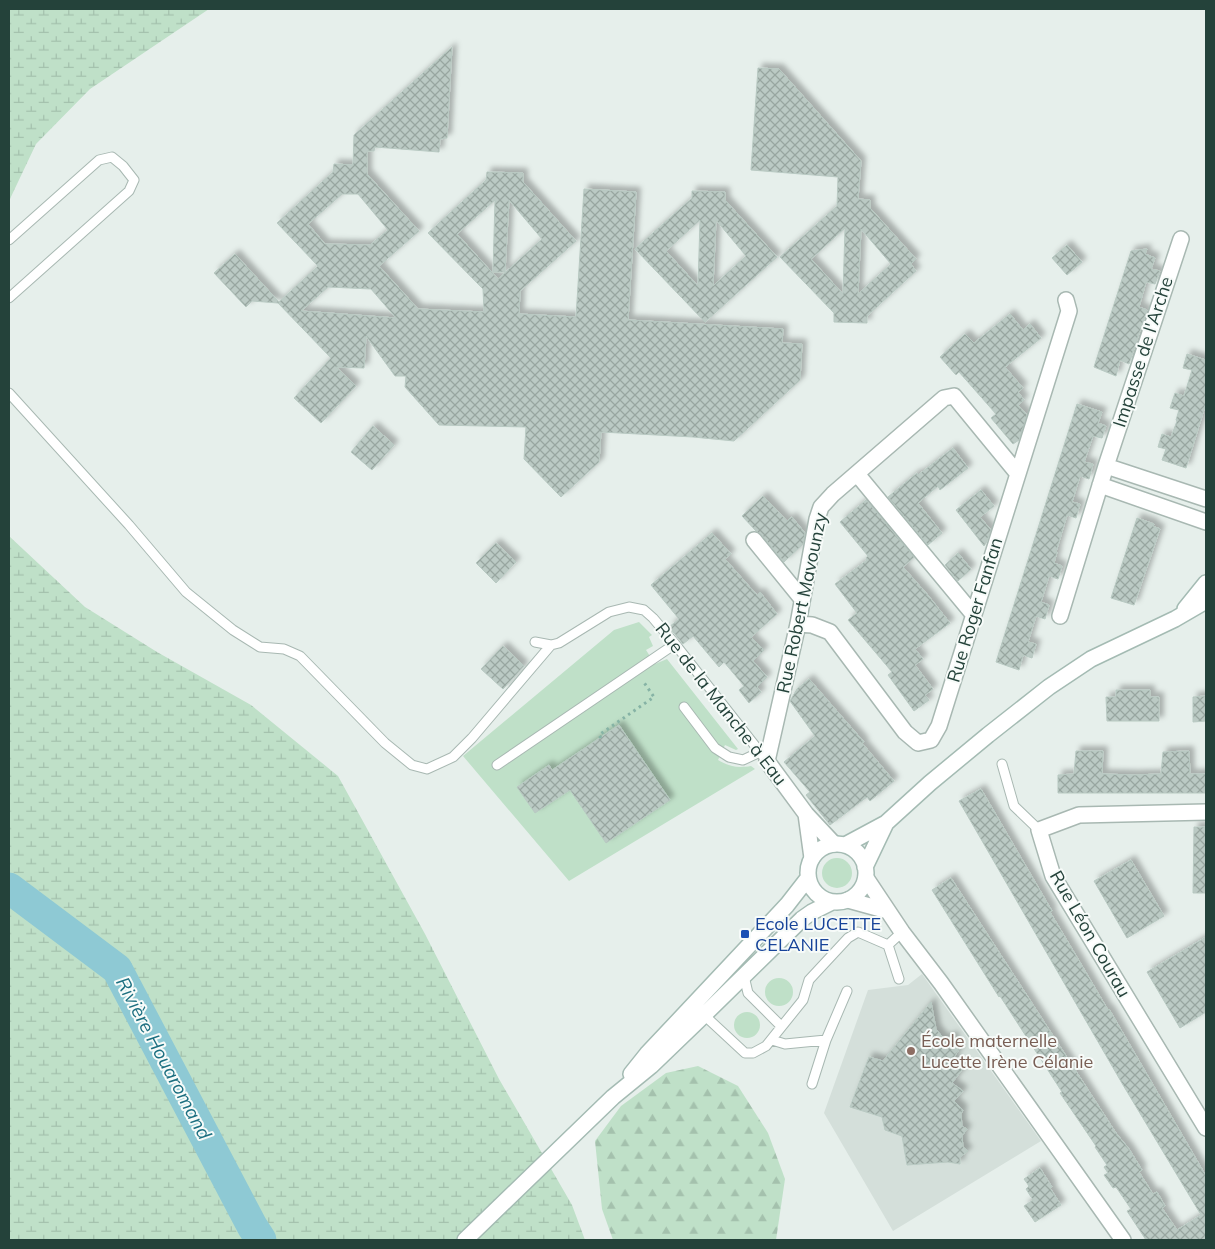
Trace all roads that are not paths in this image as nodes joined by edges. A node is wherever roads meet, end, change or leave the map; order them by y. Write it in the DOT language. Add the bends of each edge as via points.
graph roads {
  1 [pos="1181,239"];
  2 [pos="9,240"];
  3 [pos="9,298"];
  4 [pos="1066,300"];
  5 [pos="9,393"];
  6 [pos="1106,466"];
  7 [pos="857,474"];
  8 [pos="1018,474"];
  9 [pos="1100,485"];
  10 [pos="1206,499"];
  11 [pos="1206,505"];
  12 [pos="1202,520"];
  13 [pos="754,540"];
  14 [pos="1206,583"];
  15 [pos="802,599"];
  16 [pos="1206,602"];
  17 [pos="973,614"];
  18 [pos="1060,616"];
  19 [pos="1175,619"];
  20 [pos="798,624"];
  21 [pos="535,642"];
  22 [pos="675,644"];
  23 [pos="551,646"];
  24 [pos="684,707"];
  25 [pos="764,756"];
  26 [pos="1002,764"];
  27 [pos="497,765"];
  28 [pos="1206,812"];
  29 [pos="806,814"];
  30 [pos="886,823"];
  31 [pos="1039,830"];
  32 [pos="840,845"];
  33 [pos="812,858"];
  34 [pos="866,873"];
  35 [pos="808,878"];
  36 [pos="848,900"];
  37 [pos="832,902"];
  38 [pos="888,911"];
  39 [pos="902,932"];
  40 [pos="888,944"];
  41 [pos="744,976"];
  42 [pos="899,980"];
  43 [pos="706,991"];
  44 [pos="847,991"];
  45 [pos="704,1016"];
  46 [pos="781,1026"];
  47 [pos="772,1040"];
  48 [pos="826,1040"];
  49 [pos="812,1084"];
  50 [pos="613,1097"];
  51 [pos="1206,1128"];
  52 [pos="466,1240"];
  53 [pos="1123,1240"];
  1 -- 6 [label="street, Impasse de l'Arche"];
  2 -- 3 [label="lane" via="99,160 112,157 134,180 129,191"];
  4 -- 8 [label="street, Rue Roger Fanfan" via="1070,311"];
  5 -- 23 [label="lane" via="186,592 260,647 284,649 300,656 412,765 427,769 452,757"];
  6 -- 9 [label="street, Impasse de l'Arche"];
  6 -- 10 [label="street"];
  7 -- 8 [label="street, Rue Robert Mavounzy" via="944,398 954,396"];
  7 -- 15 [label="street, Rue Robert Mavounzy" via="822,507"];
  7 -- 17 [label="street"];
  8 -- 17 [label="street, Rue Roger Fanfan"];
  9 -- 12 [label="street"];
  9 -- 18 [label="street, Impasse de l'Arche"];
  11 -- 12 [label="street"];
  13 -- 15 [label="street"];
  14 -- 19 [label="street"];
  15 -- 20 [label="street, Rue Robert Mavounzy"];
  16 -- 19 [label="street"];
  17 -- 20 [label="street, Rue Roger Fanfan" via="939,726 931,740 918,743 905,732 830,632"];
  19 -- 30 [label="street" via="1091,659 1050,687 930,783"];
  20 -- 25 [label="street, Rue Robert Mavounzy"];
  21 -- 23 [label="lane"];
  22 -- 23 [label="lane, Rue de la Manche à Eau" via="644,610 628,607 609,612"];
  22 -- 25 [label="lane, Rue de la Manche à Eau"];
  22 -- 27 [label="lane"];
  24 -- 25 [label="lane" via="721,753 743,760"];
  25 -- 29 [label="street, Rue de la Manche à Eau"];
  26 -- 31 [label="lane" via="1014,806"];
  28 -- 31 [label="street" via="1080,815"];
  29 -- 32 [label="street, Rue de la Manche à Eau"];
  29 -- 33 [label="street"];
  30 -- 32 [label="street"];
  30 -- 34 [label="street"];
  31 -- 51 [label="street, Rue Léon Courau" via="1053,876"];
  32 -- 33 [label="street" via="822,848"];
  32 -- 34 [label="street" via="857,852 863,859"];
  33 -- 35 [label="street"];
  34 -- 36 [label="street" via="862,888"];
  34 -- 38 [label="street"];
  35 -- 37 [label="street" via="812,890"];
  35 -- 43 [label="street" via="787,905"];
  36 -- 37 [label="street"];
  36 -- 38 [label="street"];
  37 -- 41 [label="street" via="802,919"];
  38 -- 39 [label="street"];
  39 -- 40 [label="lane"];
  39 -- 53 [label="street"];
  40 -- 42 [label="lane"];
  40 -- 46 [label="lane" via="858,932 848,938 809,980 803,1000"];
  41 -- 45 [label="street"];
  41 -- 46 [label="lane" via="748,993"];
  43 -- 45 [label="lane"];
  43 -- 50 [label="street" via="646,1054"];
  44 -- 48 [label="lane"];
  45 -- 47 [label="lane" via="745,1053 753,1053"];
  45 -- 50 [label="street"];
  46 -- 47 [label="lane"];
  47 -- 48 [label="lane" via="785,1044"];
  48 -- 49 [label="lane"];
  50 -- 52 [label="street"];
}
